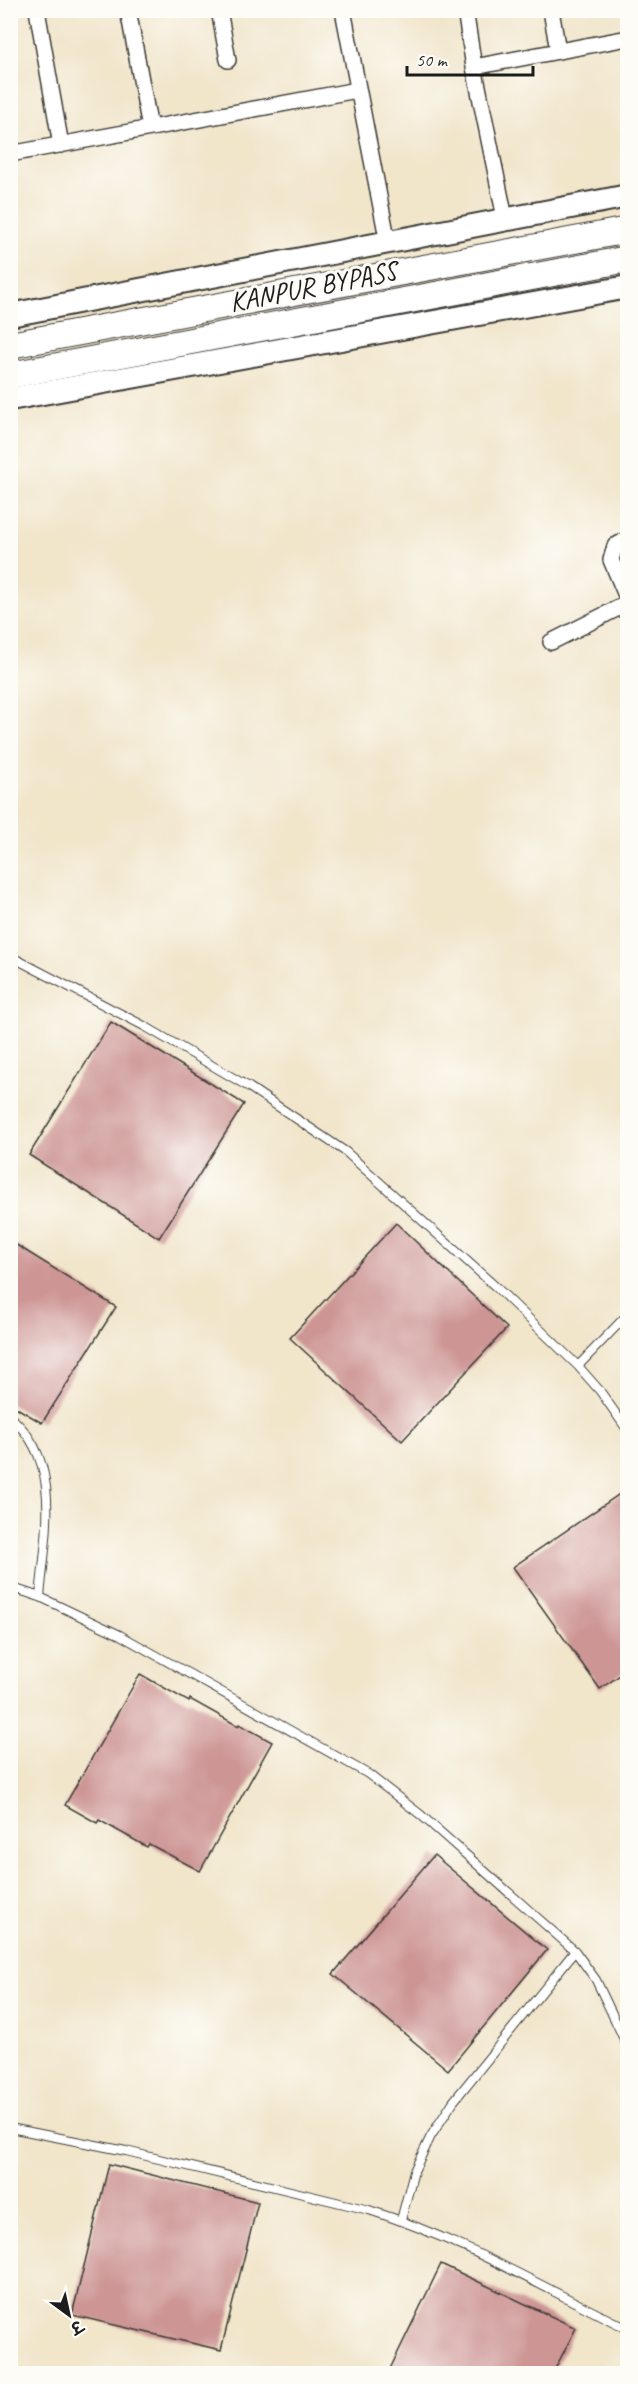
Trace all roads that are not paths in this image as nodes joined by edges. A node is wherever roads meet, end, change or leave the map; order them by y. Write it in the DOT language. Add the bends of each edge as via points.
graph roads {
  1 [pos="37,10"];
  2 [pos="128,10"];
  3 [pos="219,10"];
  4 [pos="343,10"];
  5 [pos="465,10"];
  6 [pos="551,10"];
  7 [pos="627,38"];
  8 [pos="558,51"];
  9 [pos="228,60"];
  10 [pos="474,67"];
  11 [pos="357,90"];
  12 [pos="150,128"];
  13 [pos="61,145"];
  14 [pos="10,154"];
  15 [pos="627,196"];
  16 [pos="505,218"];
  17 [pos="627,230"];
  18 [pos="388,243"];
  19 [pos="627,259"];
  20 [pos="627,287"];
  21 [pos="10,315"];
  22 [pos="10,345"];
  23 [pos="10,375"];
  24 [pos="10,399"];
  25 [pos="627,539"];
  26 [pos="627,601"];
  27 [pos="551,642"];
  28 [pos="10,956"];
  29 [pos="627,1314"];
  30 [pos="578,1366"];
  31 [pos="10,1417"];
  32 [pos="627,1431"];
  33 [pos="10,1587"];
  34 [pos="40,1597"];
  35 [pos="575,1951"];
  36 [pos="627,2051"];
  37 [pos="10,2128"];
  38 [pos="401,2220"];
  39 [pos="627,2329"];
  1 -- 13 [label="street"];
  2 -- 12 [label="street"];
  3 -- 9 [label="street"];
  4 -- 11 [label="street"];
  5 -- 10 [label="street"];
  6 -- 8 [label="street"];
  7 -- 8 [label="street"];
  8 -- 10 [label="street"];
  10 -- 16 [label="street"];
  11 -- 12 [label="street"];
  11 -- 18 [label="street"];
  12 -- 13 [label="street"];
  13 -- 14 [label="street"];
  15 -- 16 [label="main road"];
  16 -- 18 [label="main road"];
  17 -- 22 [label="highway, KANPUR BYPASS"];
  18 -- 21 [label="main road"];
  19 -- 23 [label="highway, KANPUR BYPASS"];
  20 -- 24 [label="main road"];
  25 -- 26 [label="street" via="615,546 611,560"];
  26 -- 27 [label="street"];
  28 -- 30 [label="lane" via="146,1027 249,1087 346,1152"];
  29 -- 30 [label="lane"];
  30 -- 32 [label="lane"];
  31 -- 34 [label="lane" via="34,1443 44,1466 48,1492"];
  33 -- 34 [label="lane"];
  34 -- 35 [label="lane" via="120,1635 368,1774 421,1815"];
  35 -- 36 [label="lane" via="596,1980"];
  35 -- 38 [label="lane" via="431,2136 414,2171"];
  37 -- 38 [label="lane" via="126,2151"];
  38 -- 39 [label="lane"];
}
